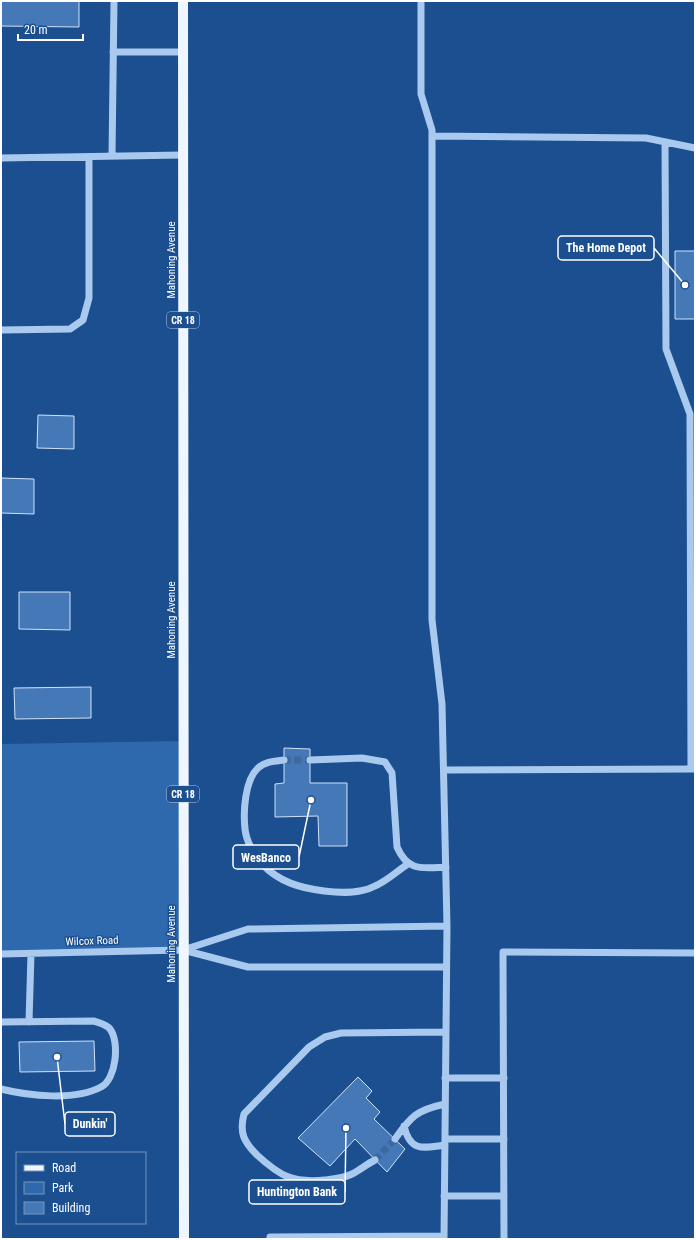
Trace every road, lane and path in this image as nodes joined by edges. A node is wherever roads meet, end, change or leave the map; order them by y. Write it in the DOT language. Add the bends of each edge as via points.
graph roads {
  1 [pos="114,1"];
  2 [pos="183,1"];
  3 [pos="421,1"];
  4 [pos="114,52"];
  5 [pos="183,52"];
  6 [pos="432,136"];
  7 [pos="665,142"];
  8 [pos="695,148"];
  9 [pos="183,155"];
  10 [pos="112,156"];
  11 [pos="89,157"];
  12 [pos="1,158"];
  13 [pos="1,330"];
  14 [pos="284,760"];
  15 [pos="310,760"];
  16 [pos="693,769"];
  17 [pos="444,770"];
  18 [pos="408,864"];
  19 [pos="446,867"];
  20 [pos="447,926"];
  21 [pos="183,950"];
  22 [pos="695,953"];
  23 [pos="1,954"];
  24 [pos="30,954"];
  25 [pos="446,967"];
  26 [pos="1,1022"];
  27 [pos="29,1022"];
  28 [pos="446,1032"];
  29 [pos="445,1078"];
  30 [pos="504,1078"];
  31 [pos="1,1089"];
  32 [pos="445,1104"];
  33 [pos="404,1126"];
  34 [pos="504,1138"];
  35 [pos="395,1139"];
  36 [pos="445,1142"];
  37 [pos="375,1160"];
  38 [pos="444,1196"];
  39 [pos="504,1196"];
  40 [pos="444,1237"];
  41 [pos="397,1238"];
  42 [pos="184,1239"];
  43 [pos="270,1239"];
  44 [pos="504,1239"];
  1 -- 4 [label="street"];
  2 -- 5 [label="main road, Mahoning Avenue / CR 18"];
  3 -- 6 [label="street" via="421,94"];
  4 -- 5 [label="street"];
  4 -- 10 [label="street"];
  5 -- 9 [label="main road, Mahoning Avenue / CR 18"];
  6 -- 7 [label="street" via="646,138"];
  6 -- 17 [label="street" via="432,620 442,698"];
  7 -- 8 [label="street"];
  7 -- 16 [label="street" via="666,349 690,414"];
  9 -- 10 [label="street"];
  9 -- 21 [label="main road, Mahoning Avenue / CR 18"];
  10 -- 11 [label="street"];
  11 -- 12 [label="street"];
  11 -- 13 [label="street" via="89,298 83,320 70,329"];
  14 -- 18 [label="street" via="270,761 259,767 251,778 245,814 245,830 250,846 261,863 274,875 306,889 357,892 375,886"];
  15 -- 18 [label="street" via="362,758 385,762 392,773 397,847 401,858"];
  16 -- 17 [label="street"];
  17 -- 19 [label="street"];
  18 -- 19 [label="street" via="419,868"];
  19 -- 20 [label="street"];
  20 -- 21 [label="street" via="248,929"];
  20 -- 25 [label="street"];
  21 -- 24 [label="street, Wilcox Road"];
  21 -- 25 [label="street" via="248,967"];
  21 -- 42 [label="main road, Mahoning Avenue / CR 18"];
  22 -- 30 [label="street" via="503,952"];
  23 -- 24 [label="street, Wilcox Road"];
  24 -- 27 [label="street"];
  25 -- 28 [label="street"];
  26 -- 27 [label="street"];
  27 -- 31 [label="street" via="94,1021 103,1024 110,1030 114,1040 113,1074 108,1083 101,1088 74,1095 43,1095"];
  28 -- 29 [label="street"];
  28 -- 37 [label="street" via="341,1033 325,1037 309,1047 244,1114 241,1125 248,1146 271,1168 294,1180 311,1181 351,1175"];
  29 -- 30 [label="street"];
  29 -- 32 [label="street"];
  30 -- 34 [label="street"];
  32 -- 33 [label="street" via="427,1108 416,1114"];
  32 -- 36 [label="street"];
  33 -- 35 [label="street"];
  33 -- 36 [label="street" via="406,1136 414,1145 426,1148"];
  34 -- 36 [label="street"];
  34 -- 39 [label="street"];
  36 -- 38 [label="street"];
  38 -- 39 [label="street"];
  38 -- 40 [label="street"];
  39 -- 44 [label="street"];
  40 -- 41 [label="street"];
  41 -- 43 [label="street"];
}
